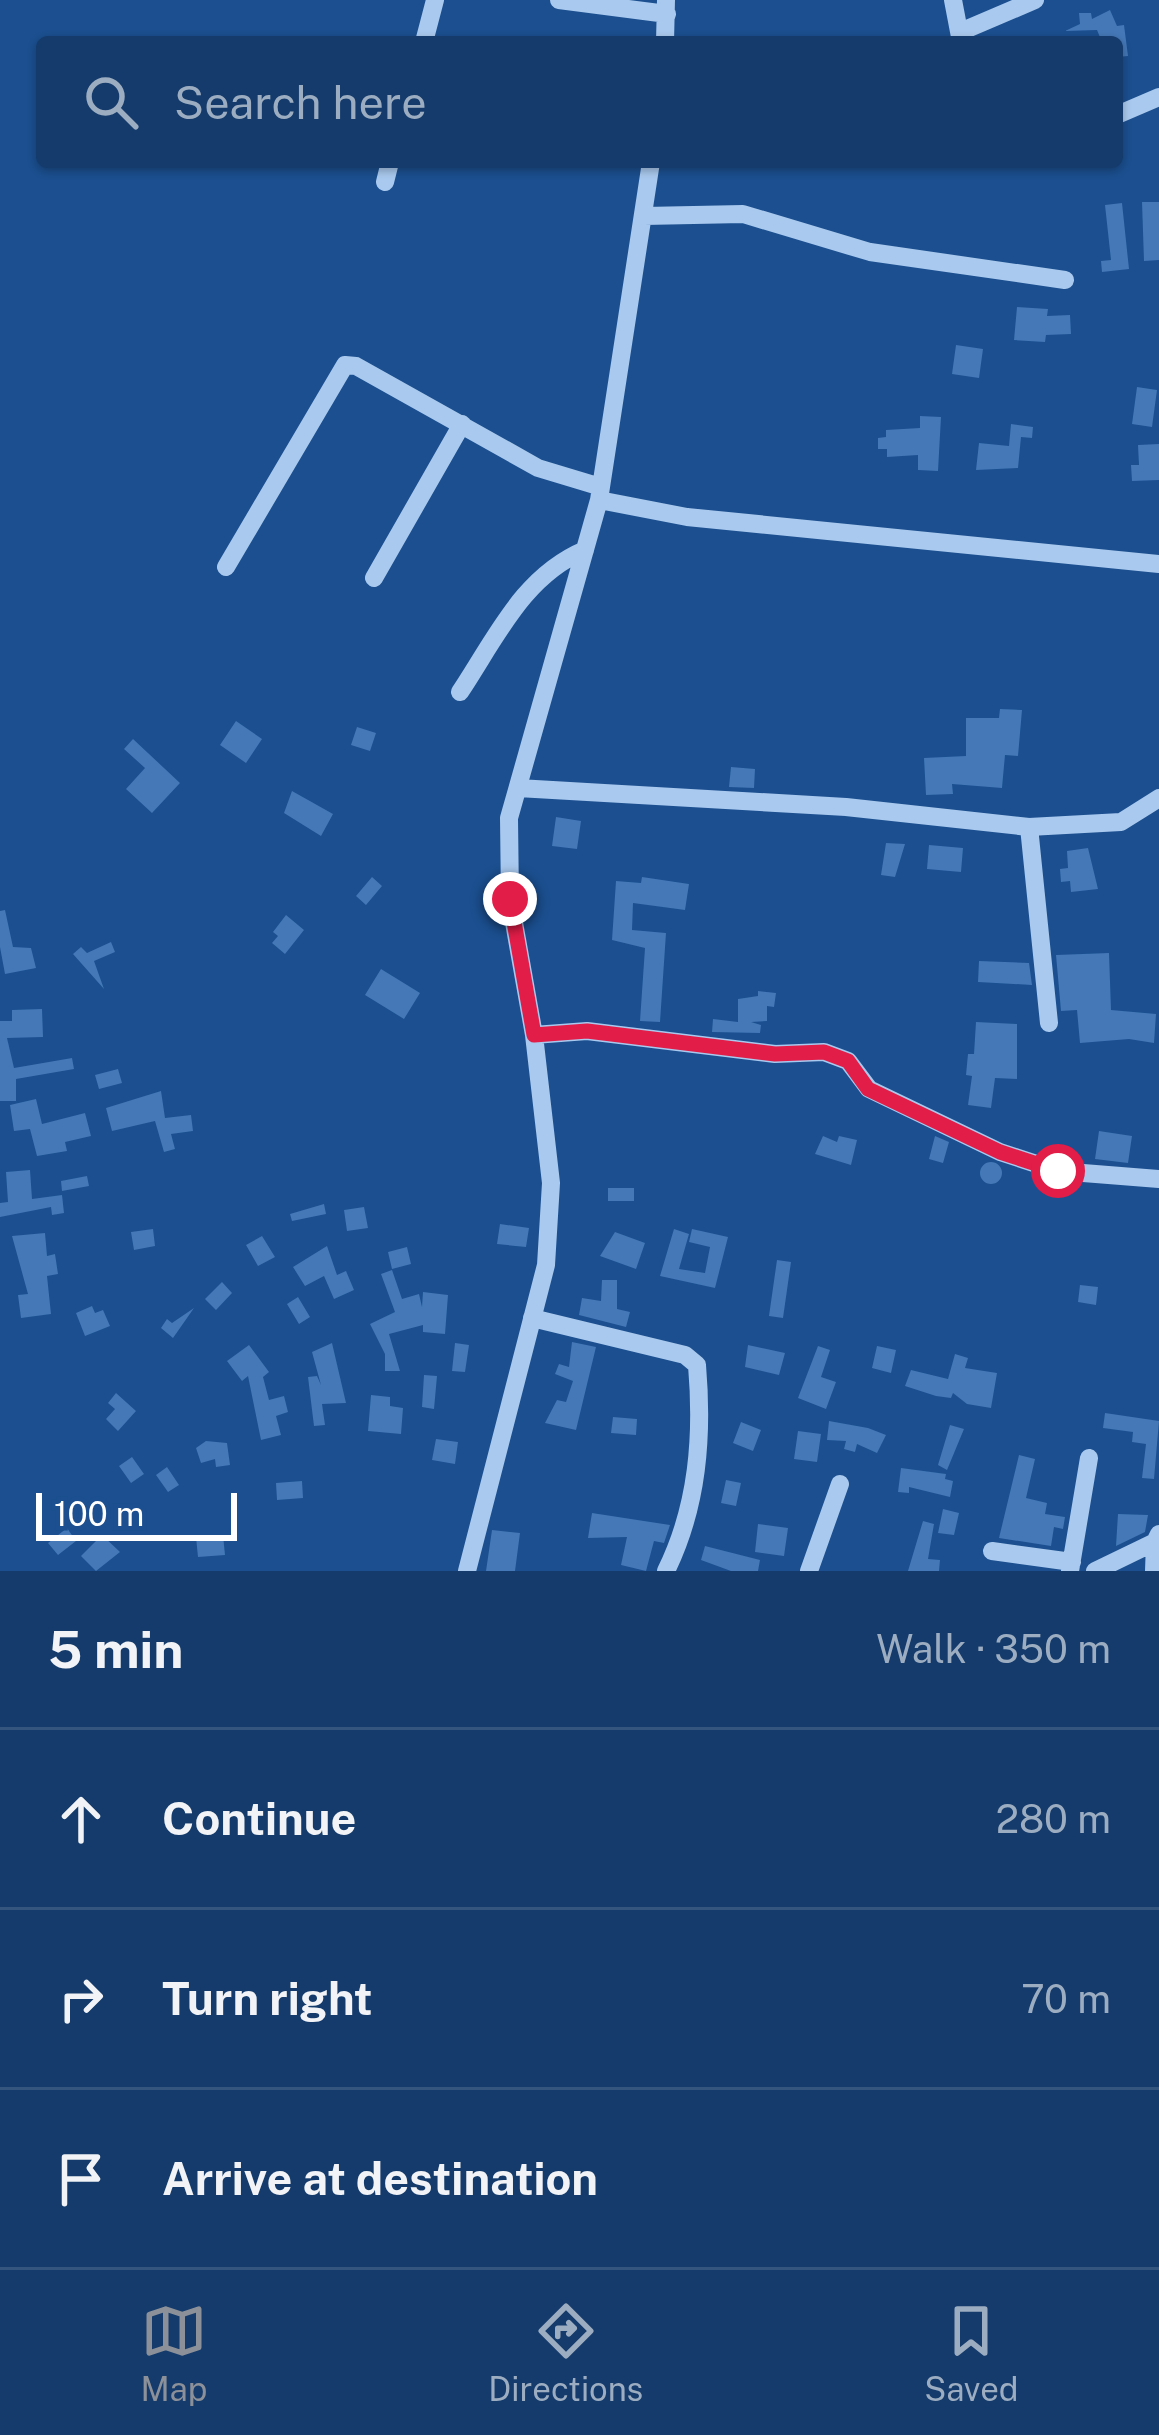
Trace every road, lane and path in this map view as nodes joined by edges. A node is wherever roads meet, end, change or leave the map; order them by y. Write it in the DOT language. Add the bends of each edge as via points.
graph roads {
  1 [pos="435,0"];
  2 [pos="560,0"];
  3 [pos="953,0"];
  4 [pos="1035,0"];
  5 [pos="666,7"];
  6 [pos="426,36"];
  7 [pos="961,36"];
  8 [pos="963,36"];
  9 [pos="1159,97"];
  10 [pos="1123,112"];
  11 [pos="650,168"];
  12 [pos="644,216"];
  13 [pos="1065,280"];
  14 [pos="462,424"];
  15 [pos="600,493"];
  16 [pos="585,550"];
  17 [pos="1159,564"];
  18 [pos="226,567"];
  19 [pos="374,578"];
  20 [pos="460,692"];
  21 [pos="518,788"];
  22 [pos="1159,798"];
  23 [pos="1029,827"];
  24 [pos="1048,1023"];
  25 [pos="534,1035"];
  26 [pos="1159,1179"];
  27 [pos="532,1318"];
  28 [pos="1089,1458"];
  29 [pos="840,1484"];
  30 [pos="1157,1538"];
  31 [pos="992,1552"];
  32 [pos="1071,1566"];
  33 [pos="467,1571"];
  34 [pos="666,1571"];
  35 [pos="808,1571"];
  36 [pos="1095,1571"];
  37 [pos="1154,1571"];
  1 -- 6 [label="street"];
  2 -- 5 [label="street"];
  3 -- 7 [label="street"];
  4 -- 8 [label="street"];
  9 -- 10 [label="street"];
  11 -- 12 [label="street"];
  12 -- 13 [label="street" via="743,214 870,252"];
  12 -- 15 [label="street"];
  14 -- 15 [label="street"];
  14 -- 18 [label="street" via="345,365"];
  14 -- 19 [label="street"];
  15 -- 16 [label="street"];
  15 -- 17 [label="street" via="687,517"];
  16 -- 20 [label="street" via="552,564 529,587"];
  16 -- 21 [label="street"];
  21 -- 23 [label="street"];
  21 -- 25 [label="street" via="509,818 510,899"];
  22 -- 23 [label="street" via="1121,822"];
  23 -- 24 [label="street"];
  25 -- 26 [label="street" via="587,1031 775,1054 824,1052 848,1061 868,1089 1000,1152 1058,1171"];
  25 -- 27 [label="street" via="551,1183 546,1265"];
  27 -- 33 [label="street"];
  27 -- 34 [label="street" via="697,1364 693,1489"];
  28 -- 32 [label="street"];
  29 -- 35 [label="street"];
  30 -- 36 [label="street"];
  30 -- 37 [label="street"];
  31 -- 32 [label="street"];
}
